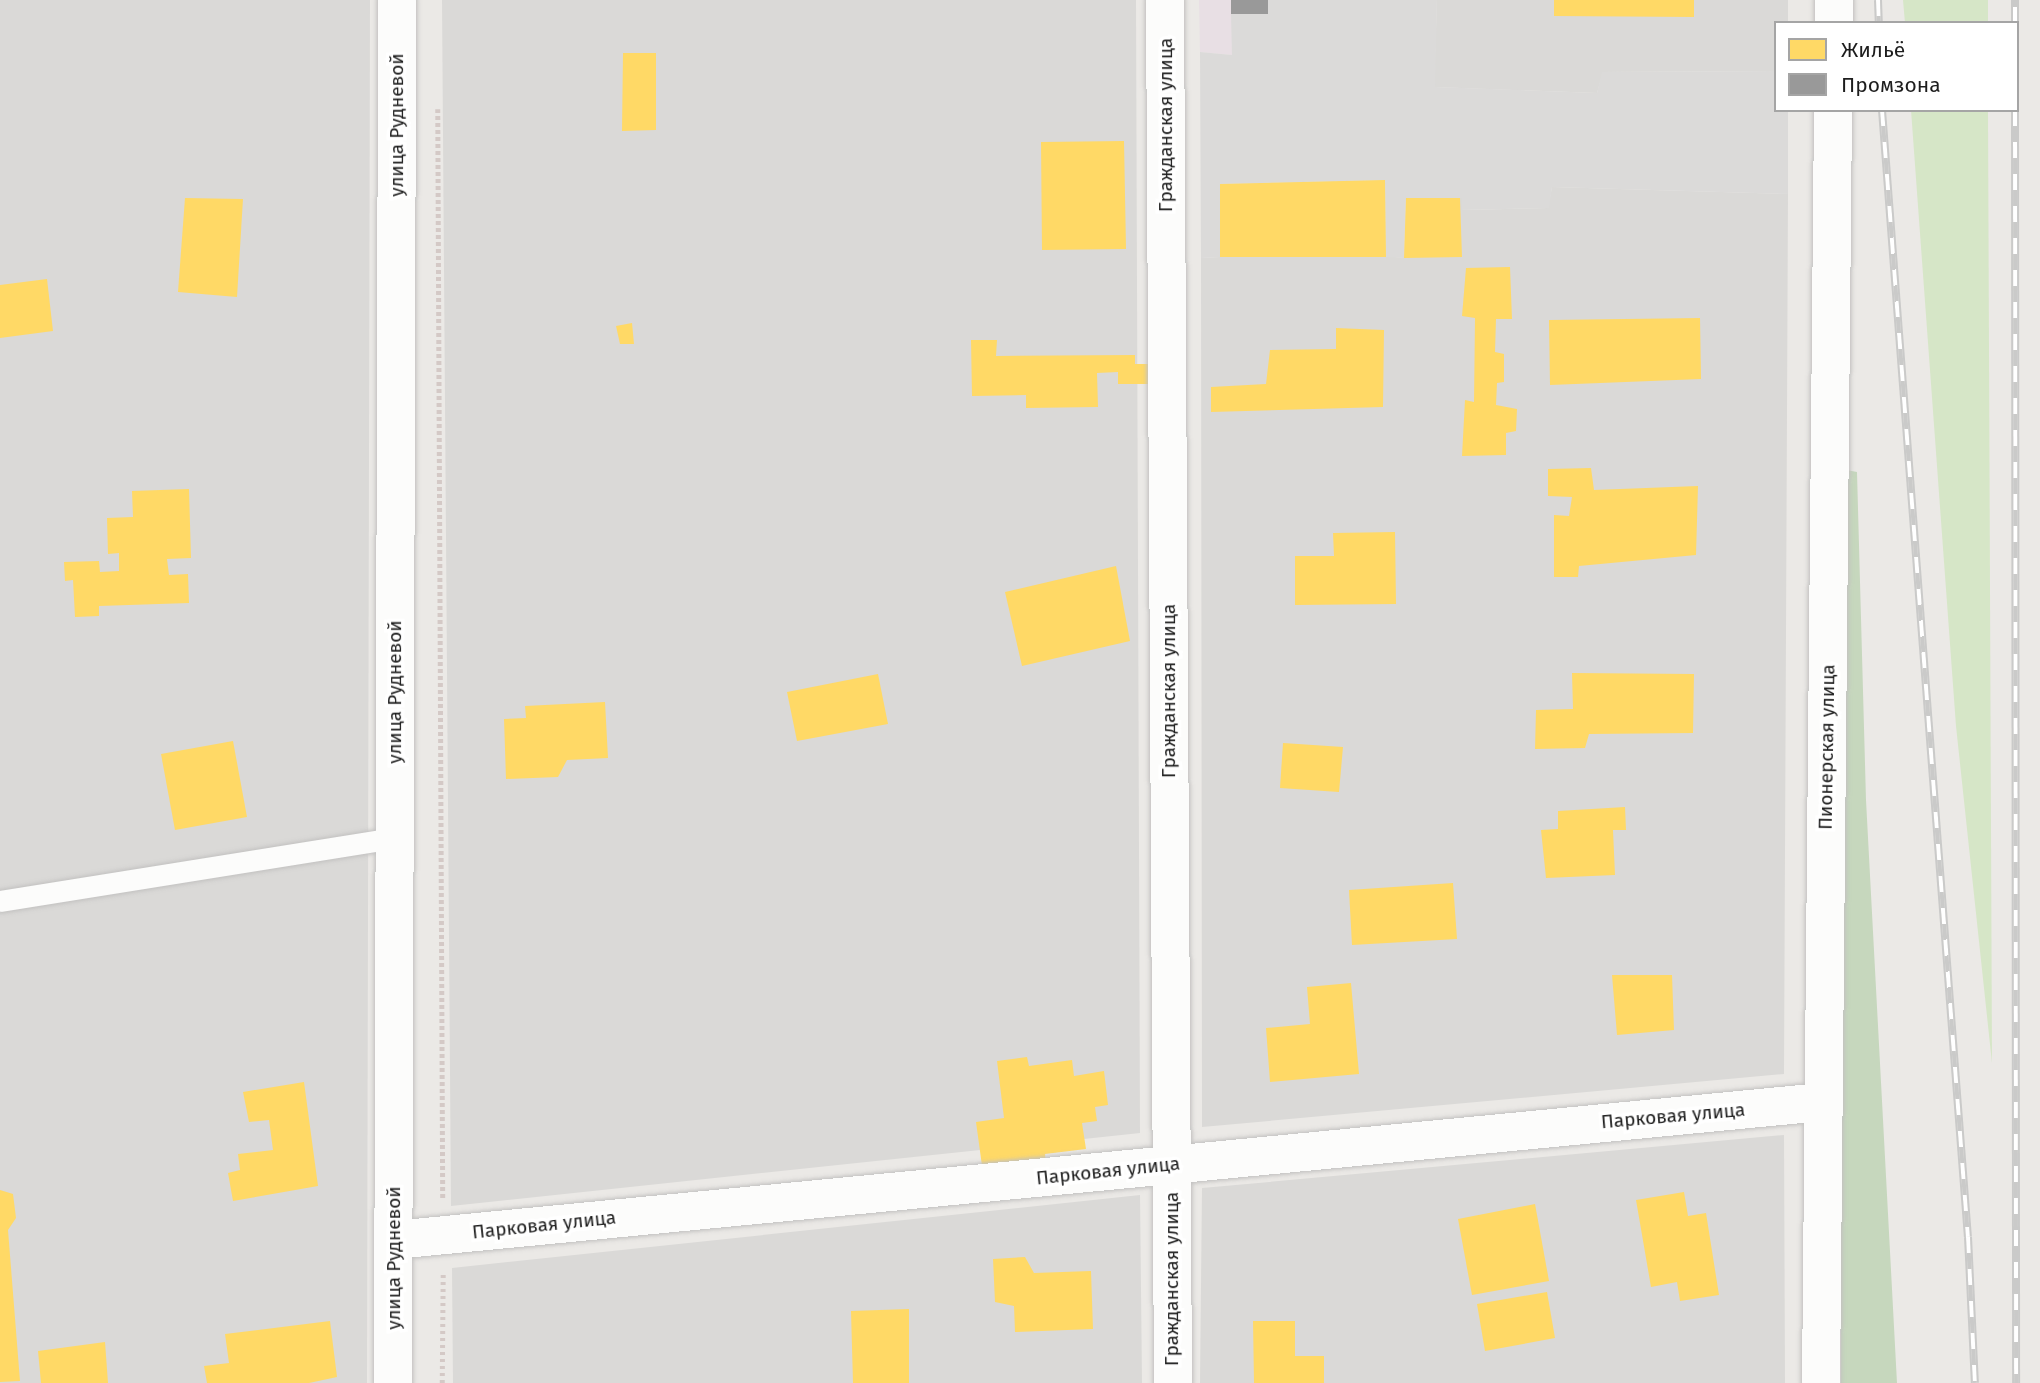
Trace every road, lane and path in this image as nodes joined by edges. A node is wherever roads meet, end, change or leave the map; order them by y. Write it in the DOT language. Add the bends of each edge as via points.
graph roads {
  1 [pos="397,0"];
  2 [pos="1165,0"];
  3 [pos="1834,0"];
  4 [pos="1834,21"];
  5 [pos="438,97"];
  6 [pos="1833,112"];
  7 [pos="395,838"];
  8 [pos="0,901"];
  9 [pos="1824,1102"];
  10 [pos="1172,1165"];
  11 [pos="443,1235"];
  12 [pos="394,1240"];
  13 [pos="393,1383"];
  14 [pos="442,1383"];
  15 [pos="1173,1383"];
  16 [pos="1821,1383"];
  1 -- 7 [label="street, улица Рудневой"];
  2 -- 10 [label="street, Гражданская улица"];
  3 -- 4 [label="street"];
  5 -- 11 [label="path"];
  6 -- 9 [label="street, Пионерская улица"];
  7 -- 8 [label="lane"];
  7 -- 12 [label="street, улица Рудневой"];
  9 -- 10 [label="street, Парковая улица"];
  9 -- 16 [label="street, Пионерская улица"];
  10 -- 11 [label="street, Парковая улица"];
  10 -- 15 [label="street, Гражданская улица"];
  11 -- 12 [label="street, Парковая улица"];
  11 -- 14 [label="path"];
  12 -- 13 [label="street, улица Рудневой"];
}
